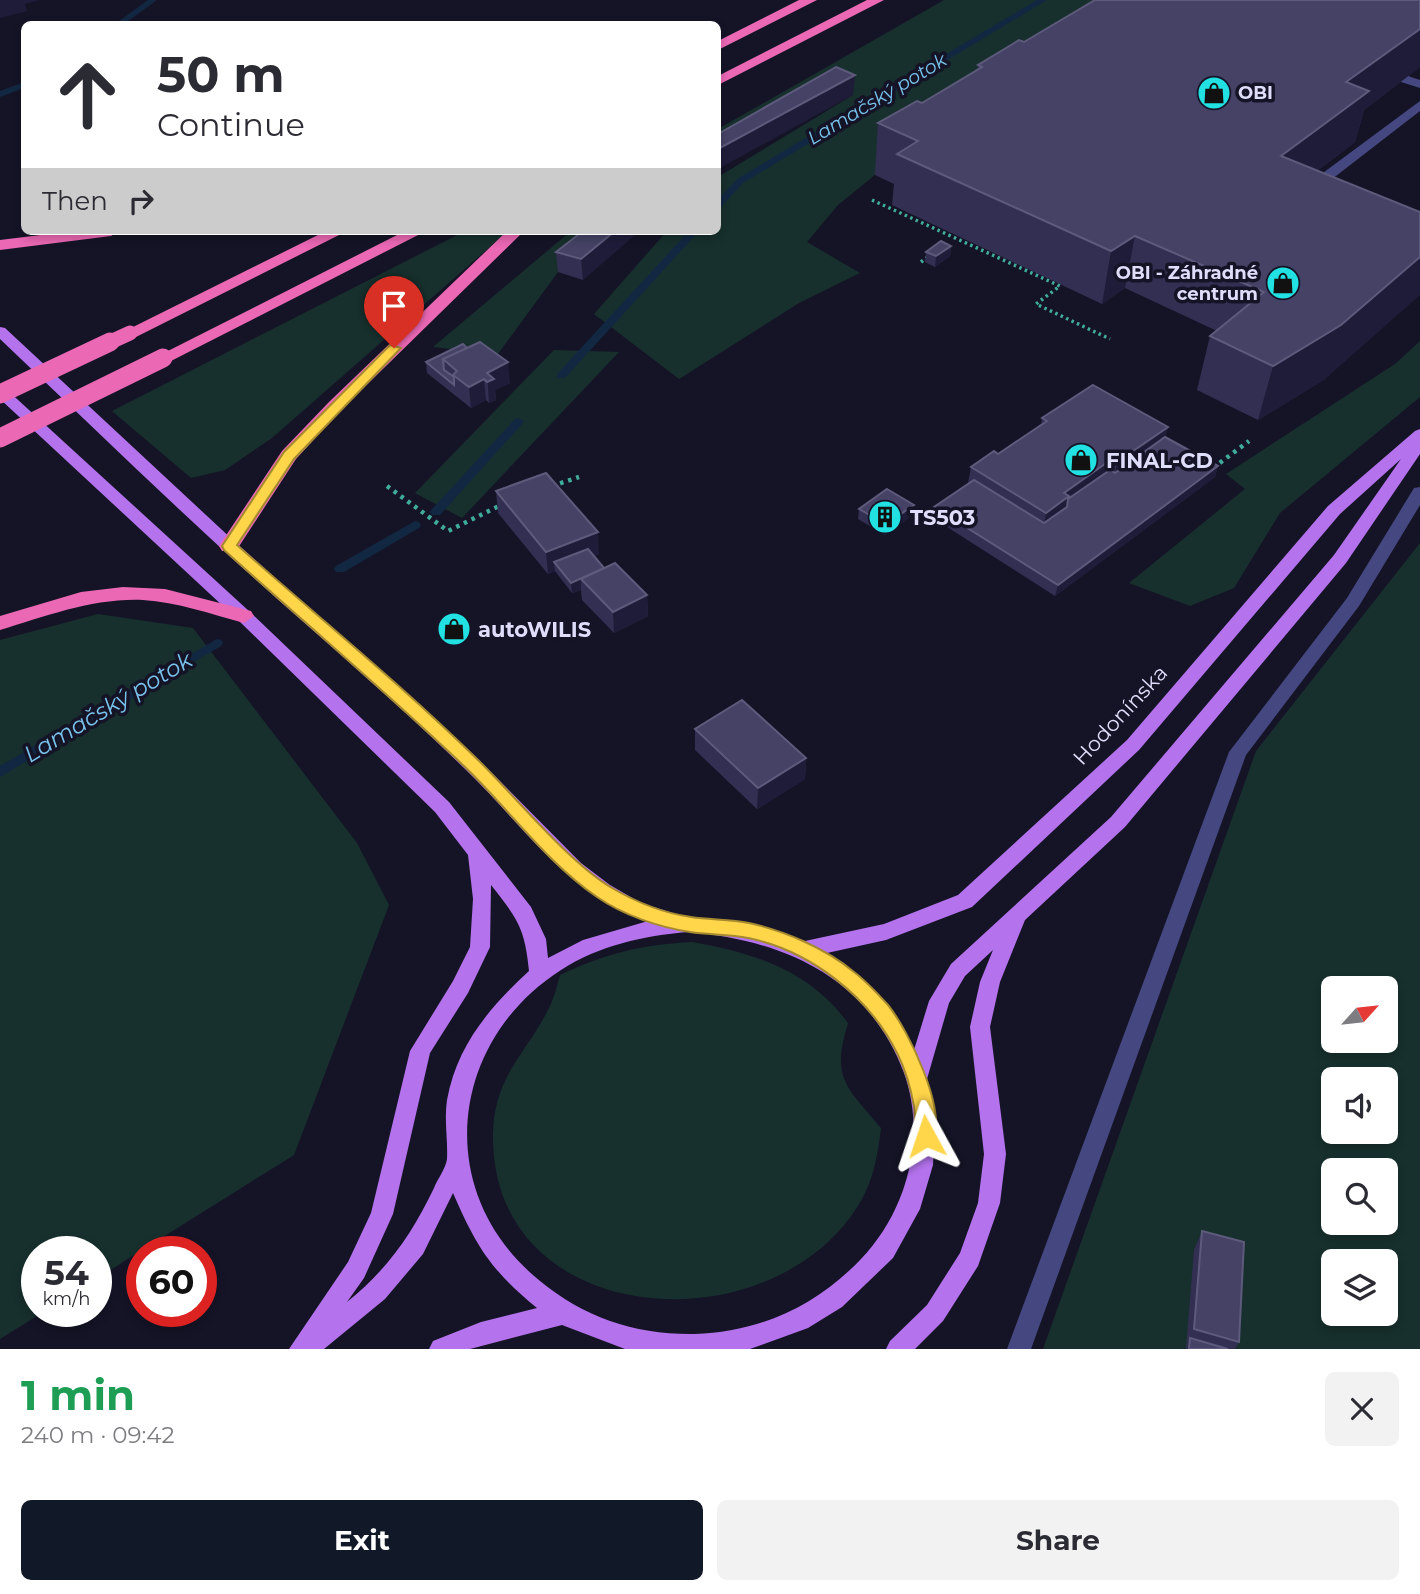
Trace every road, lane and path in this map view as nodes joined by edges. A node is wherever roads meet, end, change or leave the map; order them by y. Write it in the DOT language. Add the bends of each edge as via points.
graph roads {
  1 [pos="810,0"];
  2 [pos="877,0"];
  3 [pos="721,44"];
  4 [pos="721,79"];
  5 [pos="1405,79"];
  6 [pos="1420,84"];
  7 [pos="1420,105"];
  8 [pos="872,200"];
  9 [pos="1315,200"];
  10 [pos="79,235"];
  11 [pos="331,235"];
  12 [pos="410,235"];
  13 [pos="512,235"];
  14 [pos="957,238"];
  15 [pos="950,242"];
  16 [pos="0,245"];
  17 [pos="932,254"];
  18 [pos="921,262"];
  19 [pos="0,331"];
  20 [pos="1110,339"];
  21 [pos="0,393"];
  22 [pos="1420,434"];
  23 [pos="0,438"];
  24 [pos="1249,441"];
  25 [pos="1420,442"];
  26 [pos="1210,470"];
  27 [pos="579,477"];
  28 [pos="387,486"];
  29 [pos="541,490"];
  30 [pos="1420,492"];
  31 [pos="503,503"];
  32 [pos="229,546"];
  33 [pos="244,616"];
  34 [pos="0,623"];
  35 [pos="477,850"];
  36 [pos="1017,915"];
  37 [pos="688,924"];
  38 [pos="803,950"];
  39 [pos="539,974"];
  40 [pos="917,1077"];
  41 [pos="455,1166"];
  42 [pos="563,1313"];
  43 [pos="303,1349"];
  44 [pos="441,1349"];
  45 [pos="898,1349"];
  46 [pos="1019,1349"];
  1 -- 3 [label="highway"];
  2 -- 4 [label="highway"];
  5 -- 6 [label="street"];
  7 -- 9 [label="street" via="1303,195"];
  8 -- 14 [label="path"];
  10 -- 16 [label="highway"];
  11 -- 21 [label="highway, bridge"];
  12 -- 23 [label="highway, bridge"];
  13 -- 32 [label="highway" via="289,455"];
  14 -- 15 [label="path"];
  14 -- 20 [label="path" via="1060,286 1036,304"];
  17 -- 18 [label="path"];
  19 -- 32 [label="main road"];
  21 -- 33 [label="main road"];
  22 -- 38 [label="main road, Hodonínska" via="1334,510 1133,745 965,901 886,932"];
  24 -- 26 [label="path"];
  25 -- 36 [label="main road" via="1340,559 1189,741 1118,822"];
  27 -- 29 [label="path"];
  28 -- 31 [label="path" via="447,531"];
  30 -- 46 [label="street" via="1353,602 1238,752"];
  32 -- 37 [label="main road" via="470,762 574,868 635,909"];
  33 -- 34 [label="highway" via="163,596 120,594 72,599"];
  33 -- 35 [label="main road" via="442,807"];
  35 -- 39 [label="main road" via="524,913 536,939"];
  35 -- 43 [label="main road" via="483,899 480,947 461,987 420,1051 382,1214 356,1270"];
  36 -- 40 [label="main road" via="958,970 939,1001"];
  36 -- 45 [label="main road" via="990,982 980,1027 995,1154 989,1203 970,1258 935,1313"];
  37 -- 38 [label="main road" via="747,930"];
  37 -- 39 [label="main road" via="656,926 594,943"];
  38 -- 40 [label="main road" via="846,976 882,1011"];
  39 -- 41 [label="main road" via="494,1018 477,1044 456,1107"];
  40 -- 42 [label="main road" via="926,1136 915,1196 884,1253 836,1299 772,1332 700,1345 627,1338"];
  41 -- 42 [label="main road" via="478,1228 494,1253 537,1296"];
  41 -- 43 [label="main road" via="424,1231 398,1270 358,1308"];
  42 -- 44 [label="main road" via="481,1333"];
}
